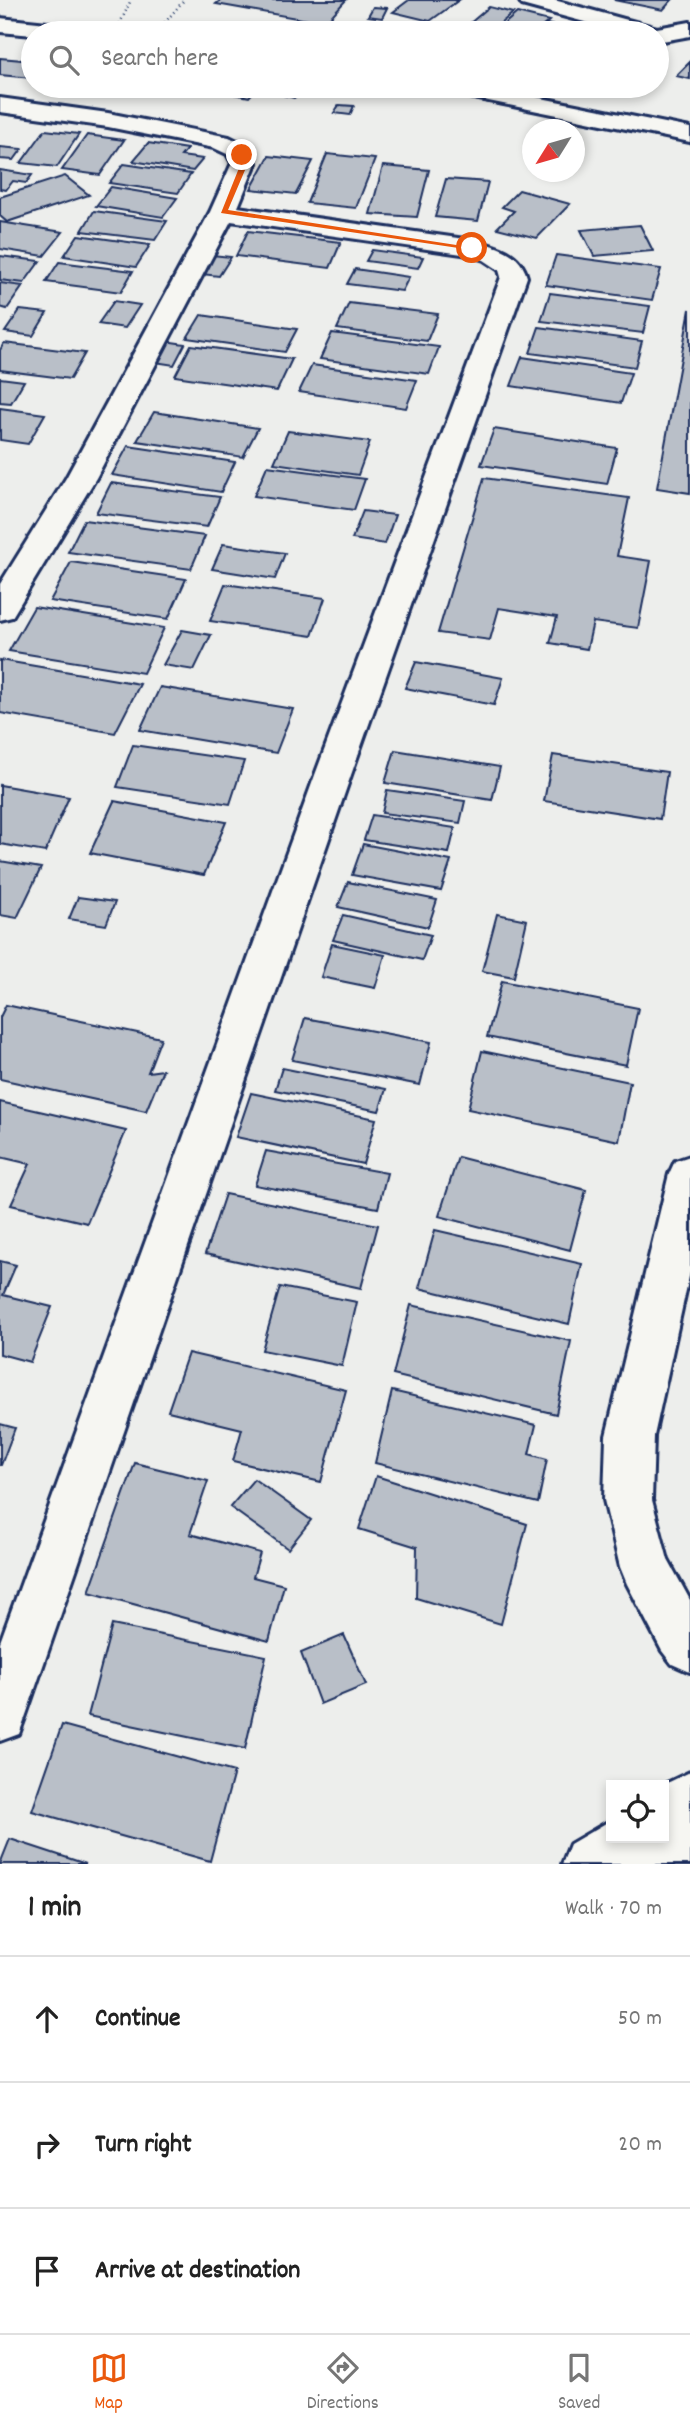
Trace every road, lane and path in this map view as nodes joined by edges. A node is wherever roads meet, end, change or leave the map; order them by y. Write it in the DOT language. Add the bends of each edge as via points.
graph roads {
  1 [pos="131,0"];
  2 [pos="184,0"];
  3 [pos="530,0"];
  4 [pos="121,21"];
  5 [pos="166,21"];
  6 [pos="606,21"];
  7 [pos="0,25"];
  8 [pos="21,27"];
  9 [pos="690,29"];
  10 [pos="669,34"];
  11 [pos="508,98"];
  12 [pos="0,105"];
  13 [pos="690,135"];
  14 [pos="223,212"];
  15 [pos="0,610"];
  16 [pos="690,1174"];
  17 [pos="690,1646"];
  18 [pos="0,1715"];
  19 [pos="690,1799"];
  20 [pos="669,1814"];
  21 [pos="625,1843"];
  22 [pos="664,1843"];
  23 [pos="590,1864"];
  24 [pos="690,1864"];
  1 -- 4 [label="path"];
  2 -- 5 [label="path"];
  3 -- 6 [label="street"];
  7 -- 8 [label="street"];
  9 -- 10 [label="street"];
  11 -- 13 [label="street"];
  12 -- 14 [label="street" via="108,120 235,148 244,163"];
  14 -- 15 [label="street" via="80,478"];
  14 -- 18 [label="street" via="472,248 511,266 514,277"];
  16 -- 17 [label="street" via="630,1436 628,1500 645,1567"];
  19 -- 20 [label="street"];
  21 -- 23 [label="street"];
  22 -- 24 [label="street"];
}
